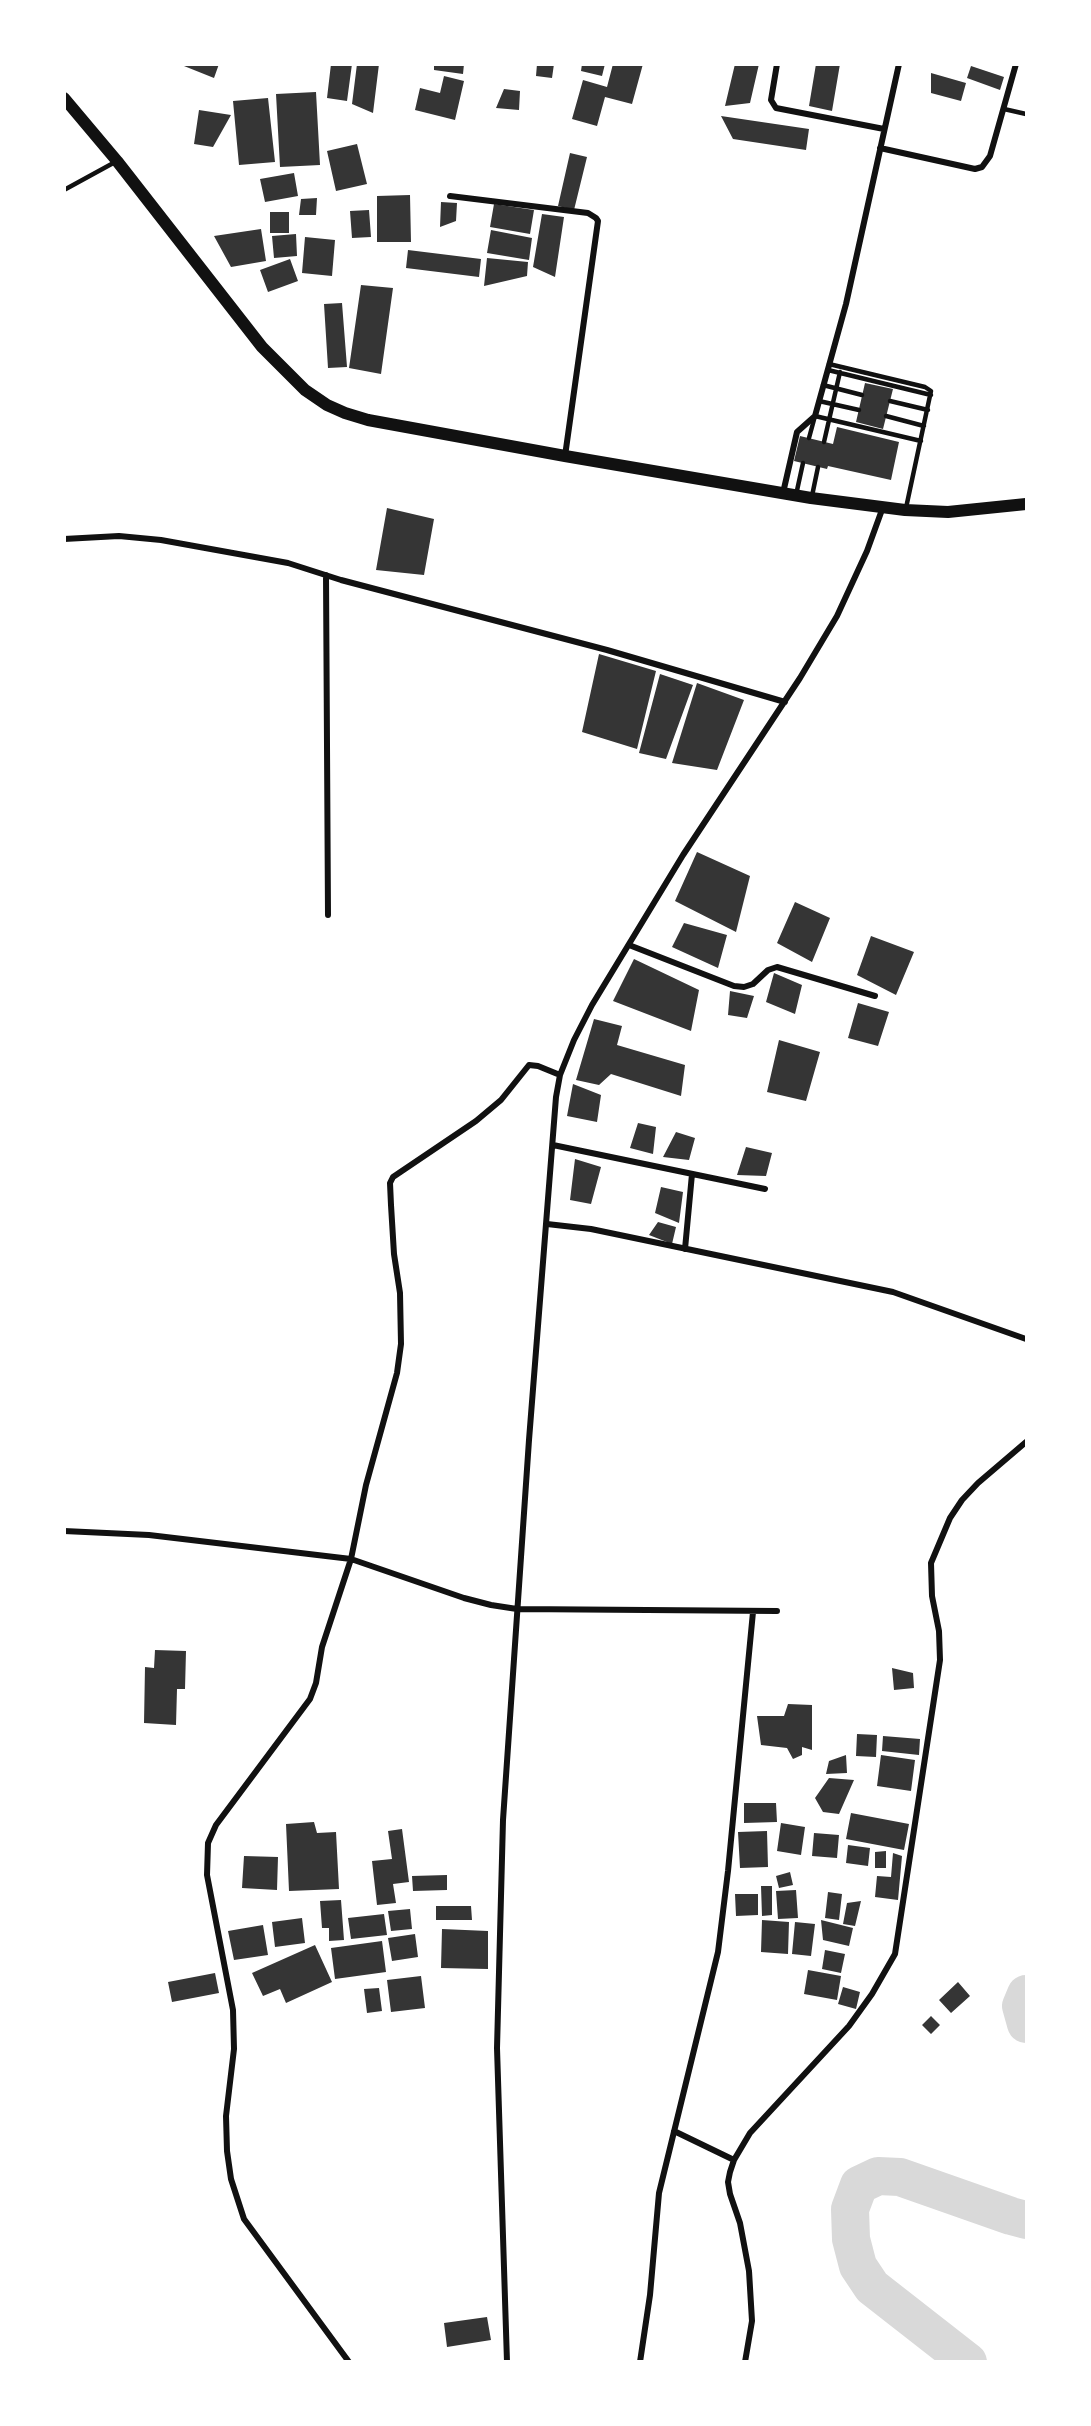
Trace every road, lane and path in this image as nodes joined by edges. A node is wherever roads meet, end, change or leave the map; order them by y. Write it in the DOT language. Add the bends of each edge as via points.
graph roads {
  1 [pos="777,64"];
  2 [pos="899,64"];
  3 [pos="1016,64"];
  4 [pos="64,98"];
  5 [pos="1004,109"];
  6 [pos="1026,114"];
  7 [pos="884,129"];
  8 [pos="880,148"];
  9 [pos="117,161"];
  10 [pos="64,190"];
  11 [pos="450,196"];
  12 [pos="828,367"];
  13 [pos="841,367"];
  14 [pos="840,374"];
  15 [pos="824,385"];
  16 [pos="836,389"];
  17 [pos="862,395"];
  18 [pos="931,395"];
  19 [pos="819,400"];
  20 [pos="890,401"];
  21 [pos="833,404"];
  22 [pos="859,410"];
  23 [pos="928,410"];
  24 [pos="815,416"];
  25 [pos="886,416"];
  26 [pos="829,419"];
  27 [pos="924,426"];
  28 [pos="809,438"];
  29 [pos="921,441"];
  30 [pos="824,442"];
  31 [pos="565,456"];
  32 [pos="803,463"];
  33 [pos="818,466"];
  34 [pos="790,494"];
  35 [pos="811,498"];
  36 [pos="1026,504"];
  37 [pos="883,507"];
  38 [pos="905,510"];
  39 [pos="64,539"];
  40 [pos="326,575"];
  41 [pos="785,702"];
  42 [pos="328,915"];
  43 [pos="629,945"];
  44 [pos="875,996"];
  45 [pos="560,1075"];
  46 [pos="553,1145"];
  47 [pos="692,1174"];
  48 [pos="765,1189"];
  49 [pos="547,1224"];
  50 [pos="685,1249"];
  51 [pos="1026,1339"];
  52 [pos="1026,1442"];
  53 [pos="64,1531"];
  54 [pos="351,1559"];
  55 [pos="517,1609"];
  56 [pos="777,1611"];
  57 [pos="753,1612"];
  58 [pos="674,2131"];
  59 [pos="732,2159"];
  60 [pos="350,2361"];
  61 [pos="507,2361"];
  62 [pos="640,2361"];
  63 [pos="745,2361"];
  1 -- 7 [label="street" via="771,96 776,108"];
  2 -- 7 [label="street"];
  3 -- 5 [label="street"];
  4 -- 9 [label="main road"];
  5 -- 6 [label="lane"];
  5 -- 8 [label="street" via="990,156 982,167 975,169"];
  7 -- 8 [label="street"];
  8 -- 12 [label="street"];
  9 -- 10 [label="lane"];
  9 -- 31 [label="main road" via="262,347 305,390 327,405 368,420"];
  11 -- 31 [label="street" via="588,213 598,221"];
  12 -- 13 [label="lane"];
  12 -- 14 [label="lane"];
  12 -- 15 [label="street"];
  13 -- 14 [label="lane"];
  13 -- 18 [label="lane" via="925,387"];
  14 -- 16 [label="lane"];
  14 -- 18 [label="lane"];
  15 -- 16 [label="lane"];
  15 -- 19 [label="street"];
  16 -- 17 [label="lane"];
  16 -- 21 [label="lane"];
  18 -- 23 [label="lane"];
  19 -- 21 [label="lane"];
  19 -- 24 [label="street"];
  20 -- 23 [label="lane"];
  21 -- 22 [label="lane"];
  21 -- 26 [label="lane"];
  23 -- 27 [label="lane"];
  24 -- 26 [label="lane"];
  24 -- 28 [label="lane"];
  24 -- 34 [label="street" via="797,432"];
  25 -- 27 [label="lane"];
  26 -- 29 [label="lane"];
  26 -- 30 [label="lane"];
  27 -- 29 [label="lane"];
  29 -- 38 [label="lane"];
  31 -- 34 [label="main road"];
  32 -- 34 [label="lane"];
  33 -- 35 [label="lane"];
  34 -- 35 [label="main road"];
  35 -- 37 [label="main road"];
  36 -- 38 [label="main road" via="948,512"];
  37 -- 38 [label="main road"];
  37 -- 41 [label="street" via="841,607"];
  39 -- 40 [label="street" via="119,536 161,540 288,563"];
  40 -- 41 [label="street"];
  40 -- 42 [label="street"];
  41 -- 43 [label="street" via="683,855"];
  43 -- 44 [label="street" via="734,986 753,984 777,967"];
  43 -- 45 [label="street" via="592,1005"];
  45 -- 46 [label="street"];
  45 -- 54 [label="street" via="535,1065 476,1122 398,1172 390,1183 401,1344"];
  46 -- 47 [label="street"];
  46 -- 49 [label="street"];
  47 -- 48 [label="street"];
  47 -- 50 [label="street"];
  49 -- 50 [label="street"];
  49 -- 55 [label="street"];
  50 -- 51 [label="street" via="893,1292"];
  52 -- 59 [label="street" via="962,1500 931,1563 940,1660 894,1954 849,2026 750,2133"];
  53 -- 54 [label="street" via="149,1535"];
  54 -- 55 [label="street" via="464,1598"];
  54 -- 60 [label="street" via="322,1647 310,1699 216,1825 206,1857 233,2010 234,2049 226,2116 231,2179 244,2219"];
  55 -- 57 [label="street"];
  55 -- 61 [label="street" via="503,1820 497,2048"];
  56 -- 57 [label="street"];
  57 -- 58 [label="street" via="718,1952"];
  58 -- 59 [label="street"];
  58 -- 62 [label="street" via="659,2193"];
  59 -- 63 [label="street" via="728,2182 749,2271 752,2321"];
}
